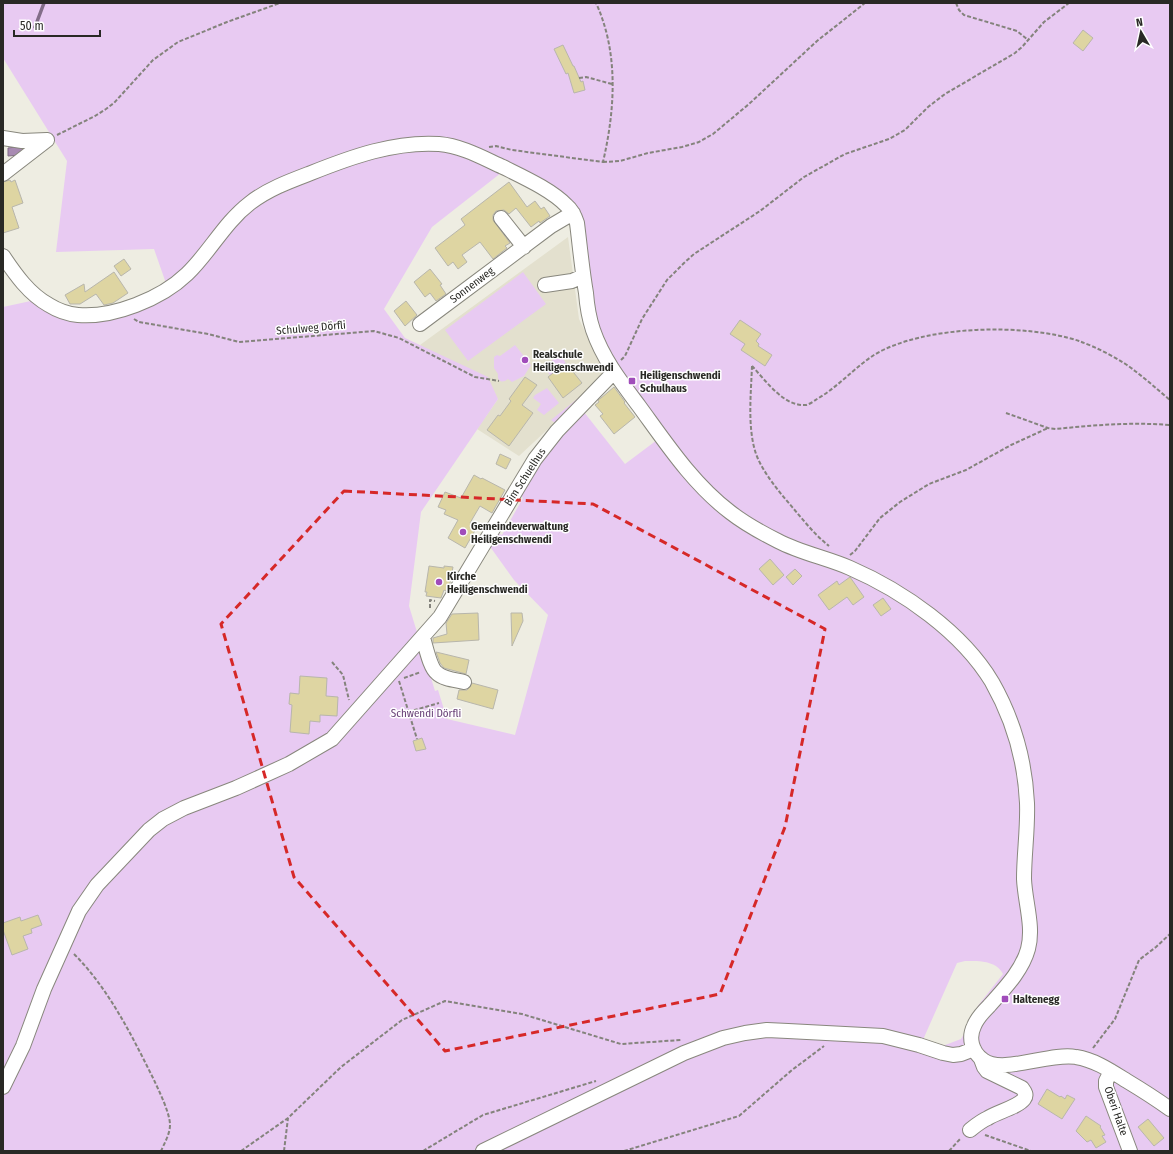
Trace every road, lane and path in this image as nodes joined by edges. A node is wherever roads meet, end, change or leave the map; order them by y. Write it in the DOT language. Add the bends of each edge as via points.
graph roads {
  1 [pos="280,3"];
  2 [pos="596,3"];
  3 [pos="865,3"];
  4 [pos="956,3"];
  5 [pos="1069,3"];
  6 [pos="1028,40"];
  7 [pos="579,78"];
  8 [pos="612,84"];
  9 [pos="3,138"];
  10 [pos="47,140"];
  11 [pos="478,156"];
  12 [pos="603,162"];
  13 [pos="3,174"];
  14 [pos="573,213"];
  15 [pos="501,218"];
  16 [pos="524,246"];
  17 [pos="3,256"];
  18 [pos="583,276"];
  19 [pos="545,285"];
  20 [pos="119,310"];
  21 [pos="420,324"];
  22 [pos="612,370"];
  23 [pos="499,380"];
  24 [pos="1170,400"];
  25 [pos="1006,413"];
  26 [pos="1170,425"];
  27 [pos="1048,428"];
  28 [pos="830,547"];
  29 [pos="850,555"];
  30 [pos="423,638"];
  31 [pos="332,662"];
  32 [pos="426,671"];
  33 [pos="464,682"];
  34 [pos="439,703"];
  35 [pos="408,712"];
  36 [pos="351,717"];
  37 [pos="417,739"];
  38 [pos="1170,934"];
  39 [pos="63,946"];
  40 [pos="841,1034"];
  41 [pos="685,1039"];
  42 [pos="978,1054"];
  43 [pos="1086,1059"];
  44 [pos="1111,1071"];
  45 [pos="601,1080"];
  46 [pos="3,1087"];
  47 [pos="1170,1109"];
  48 [pos="288,1118"];
  49 [pos="970,1130"];
  50 [pos="161,1151"];
  51 [pos="241,1151"];
  52 [pos="284,1151"];
  53 [pos="423,1151"];
  54 [pos="483,1151"];
  55 [pos="624,1151"];
  56 [pos="949,1151"];
  57 [pos="1031,1151"];
  58 [pos="1130,1151"];
  1 -- 10 [label="path" via="178,42 153,60 106,109"];
  2 -- 8 [label="path" via="607,31"];
  3 -- 12 [label="path" via="817,41 713,134 682,147 620,161"];
  4 -- 6 [label="path" via="964,15 1017,31"];
  5 -- 6 [label="path" via="1044,22"];
  6 -- 22 [label="path" via="1015,53 945,94 905,130 889,139 833,160 804,177 760,211 694,254 667,280 645,314 625,356"];
  7 -- 8 [label="path" via="586,77"];
  8 -- 12 [label="path" via="611,122"];
  9 -- 10 [label="street" via="22,141"];
  10 -- 13 [label="street"];
  11 -- 12 [label="path" via="486,148 496,146"];
  11 -- 14 [label="street" via="543,189 568,206"];
  11 -- 20 [label="street" via="441,144 408,145 372,152 296,178 262,195 235,216 197,264 178,282 154,297"];
  14 -- 16 [label="street, Sonnenweg"];
  14 -- 18 [label="street" via="577,224"];
  15 -- 16 [label="street"];
  16 -- 21 [label="street, Sonnenweg"];
  17 -- 20 [label="street" via="29,290 49,305 77,315"];
  18 -- 19 [label="street" via="572,281"];
  18 -- 22 [label="street" via="593,330 602,354"];
  20 -- 23 [label="path, Schulweg Dörfli" via="139,322 239,342 374,331 399,338 475,377"];
  22 -- 30 [label="street, Bim Schuelhus" via="535,459 449,604"];
  22 -- 42 [label="street" via="661,437 718,502 743,521 780,542 848,568 888,587 916,606 971,654 1003,702 1020,750 1027,804 1024,878 1030,944 1023,963 974,1024 971,1039"];
  24 -- 28 [label="path" via="1119,360 1080,342 1055,335 994,329 925,336 899,343 874,355 826,394 808,405 796,405 784,399 752,366 752,433 760,463 769,479"];
  25 -- 27 [label="path"];
  26 -- 27 [label="path" via="1132,423"];
  27 -- 29 [label="path" via="966,470 929,484 900,502 880,518"];
  30 -- 33 [label="street" via="436,673"];
  30 -- 36 [label="street, Bim Schuelhus"];
  31 -- 36 [label="path" via="343,675"];
  32 -- 35 [label="path" via="398,680"];
  34 -- 35 [label="path"];
  35 -- 37 [label="path"];
  36 -- 39 [label="street, Bim Schuelhus" via="324,745 236,788 169,815 149,830 97,885 79,911"];
  38 -- 43 [label="path" via="1139,960 1115,1019"];
  39 -- 46 [label="street, Bim Schuelhus" via="21,1051"];
  39 -- 50 [label="path" via="75,954 122,1019 159,1091 170,1125"];
  40 -- 42 [label="street" via="884,1036 943,1053"];
  40 -- 54 [label="street" via="767,1030 723,1038 684,1053"];
  40 -- 55 [label="path" via="792,1070 739,1116"];
  41 -- 48 [label="path" via="621,1044 522,1014 445,1001 402,1020 342,1066"];
  42 -- 43 [label="street" via="999,1066 1060,1056"];
  42 -- 49 [label="street" via="987,1072 1022,1088 1026,1095 1020,1103 988,1117"];
  43 -- 44 [label="street"];
  44 -- 47 [label="street"];
  44 -- 58 [label="street, Oberi Halte" via="1106,1087"];
  45 -- 53 [label="path" via="483,1116"];
  48 -- 51 [label="path"];
  48 -- 52 [label="path"];
  49 -- 56 [label="path"];
  49 -- 57 [label="path"];
}
